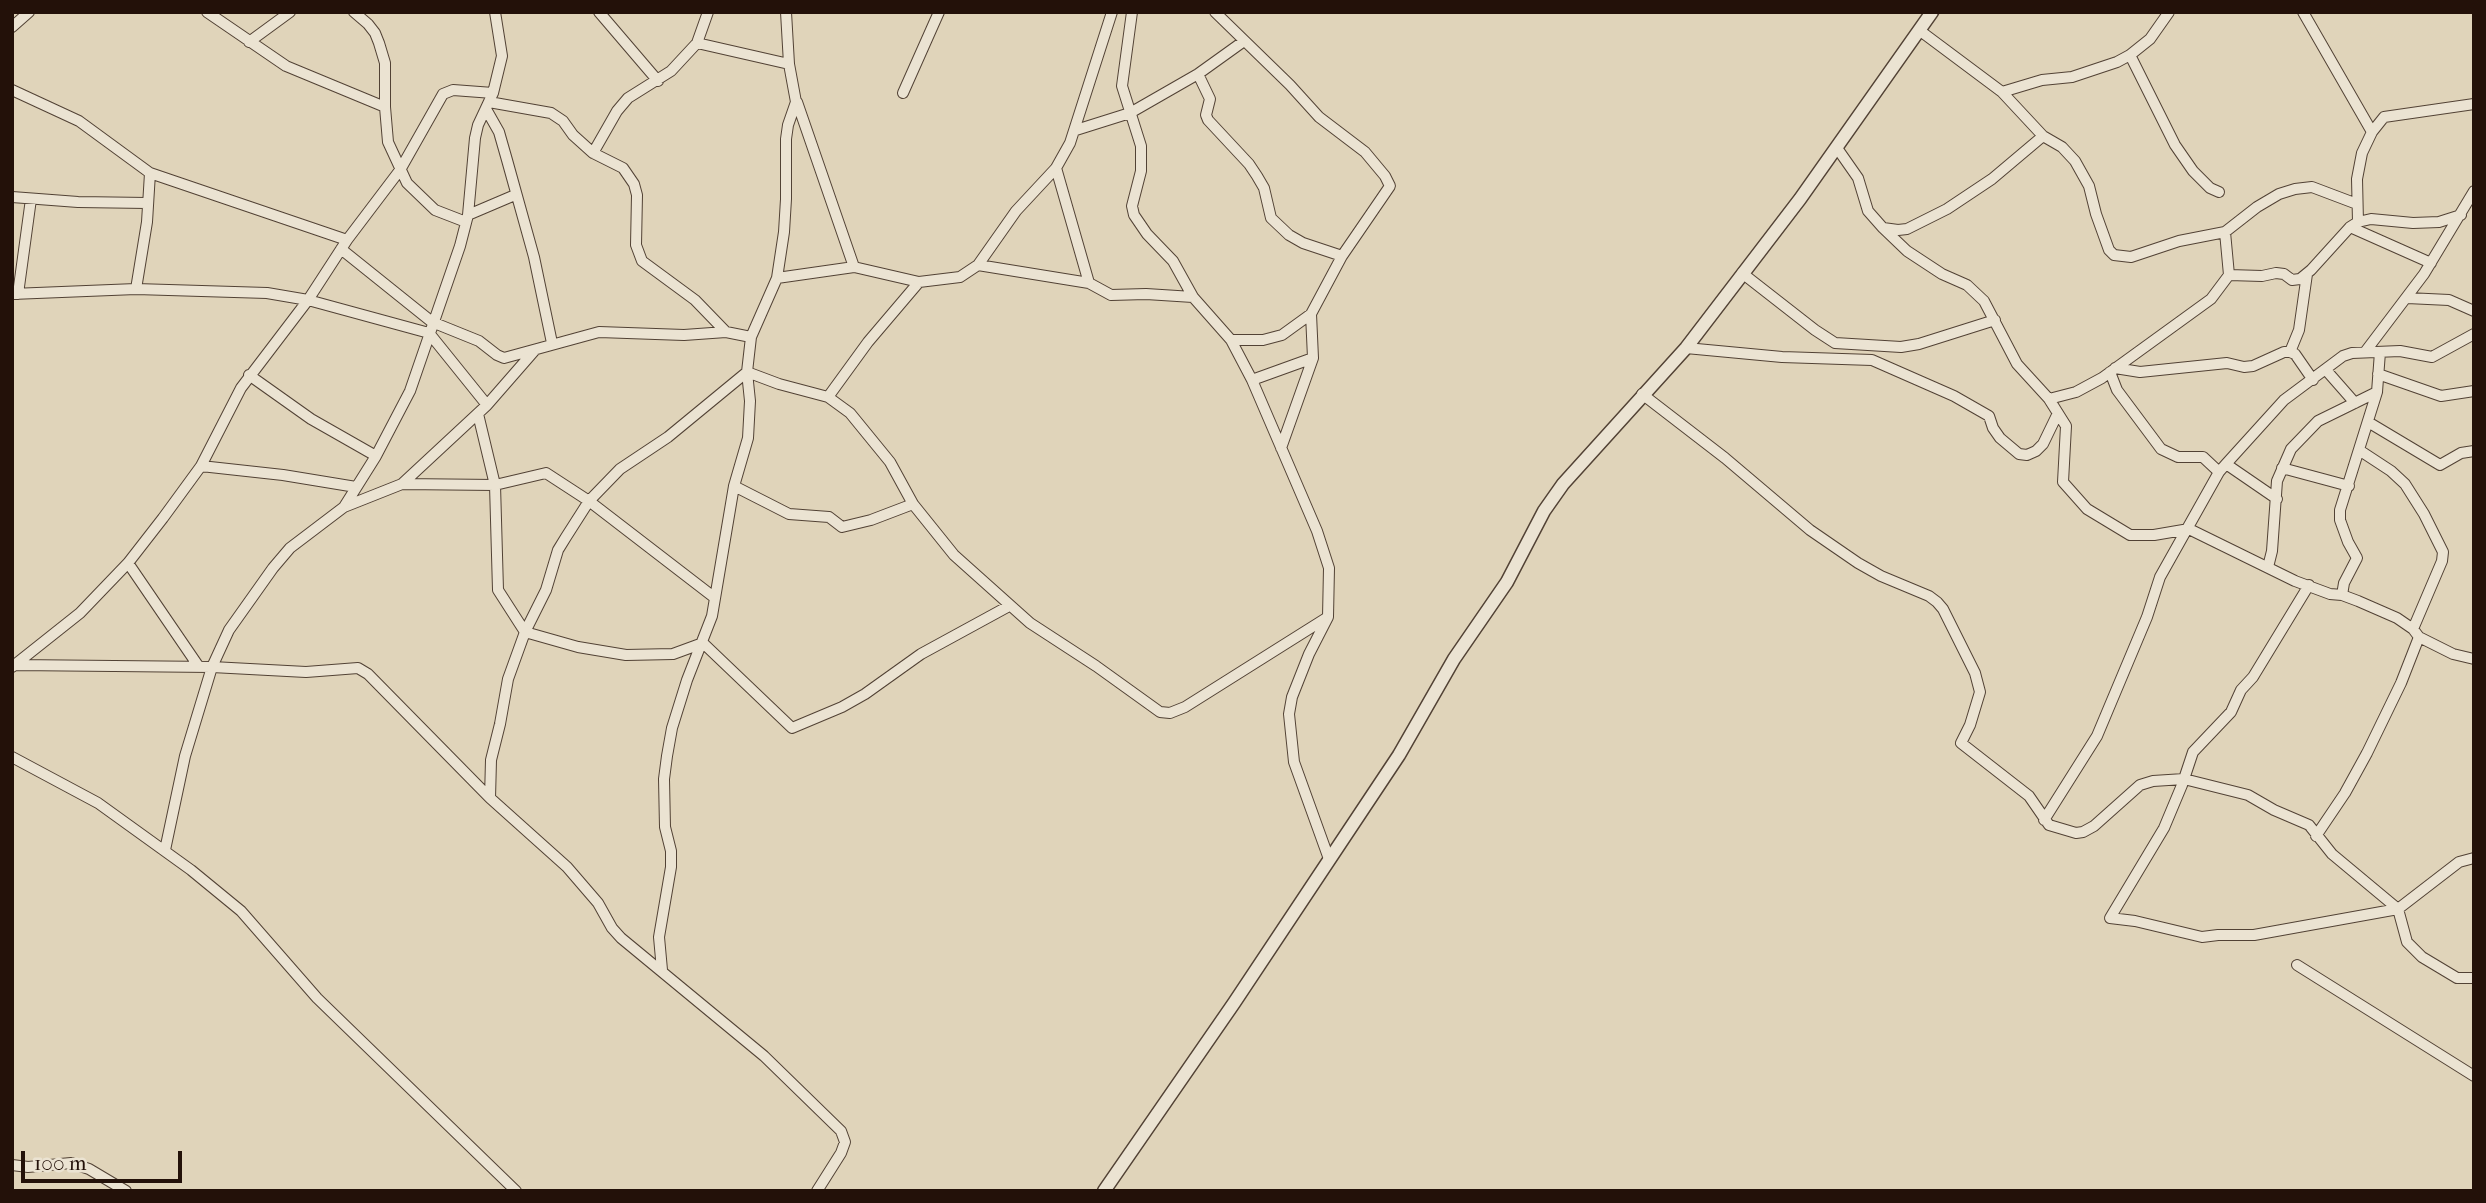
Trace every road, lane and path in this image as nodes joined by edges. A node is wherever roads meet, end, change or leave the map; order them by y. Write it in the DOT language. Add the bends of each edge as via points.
graph roads {
  1 [pos="29,12"];
  2 [pos="207,12"];
  3 [pos="290,12"];
  4 [pos="354,12"];
  5 [pos="495,12"];
  6 [pos="598,12"];
  7 [pos="708,12"];
  8 [pos="786,12"];
  9 [pos="939,12"];
  10 [pos="1112,12"];
  11 [pos="1132,12"];
  12 [pos="1215,12"];
  13 [pos="1931,12"];
  14 [pos="2169,12"];
  15 [pos="2303,12"];
  16 [pos="12,27"];
  17 [pos="1919,30"];
  18 [pos="1244,41"];
  19 [pos="249,42"];
  20 [pos="696,43"];
  21 [pos="2130,55"];
  22 [pos="789,64"];
  23 [pos="1198,74"];
  24 [pos="658,81"];
  25 [pos="12,90"];
  26 [pos="2002,92"];
  27 [pos="902,93"];
  28 [pos="489,101"];
  29 [pos="796,102"];
  30 [pos="2474,104"];
  31 [pos="385,107"];
  32 [pos="1130,113"];
  33 [pos="1076,130"];
  34 [pos="2372,132"];
  35 [pos="2043,136"];
  36 [pos="1837,148"];
  37 [pos="593,153"];
  38 [pos="1056,168"];
  39 [pos="400,170"];
  40 [pos="150,173"];
  41 [pos="2474,191"];
  42 [pos="2219,192"];
  43 [pos="515,195"];
  44 [pos="12,197"];
  45 [pos="31,199"];
  46 [pos="147,203"];
  47 [pos="2357,204"];
  48 [pos="2460,215"];
  49 [pos="467,218"];
  50 [pos="2354,224"];
  51 [pos="1883,228"];
  52 [pos="2225,232"];
  53 [pos="344,244"];
  54 [pos="1342,256"];
  55 [pos="17,259"];
  56 [pos="2431,263"];
  57 [pos="978,265"];
  58 [pos="854,267"];
  59 [pos="1742,273"];
  60 [pos="2307,274"];
  61 [pos="2229,275"];
  62 [pos="777,278"];
  63 [pos="919,282"];
  64 [pos="1088,283"];
  65 [pos="136,289"];
  66 [pos="15,294"];
  67 [pos="1193,297"];
  68 [pos="2407,298"];
  69 [pos="308,300"];
  70 [pos="2474,311"];
  71 [pos="1311,314"];
  72 [pos="1995,320"];
  73 [pos="432,322"];
  74 [pos="726,332"];
  75 [pos="429,333"];
  76 [pos="2474,334"];
  77 [pos="751,337"];
  78 [pos="1231,340"];
  79 [pos="552,343"];
  80 [pos="1686,348"];
  81 [pos="536,349"];
  82 [pos="2290,352"];
  83 [pos="2365,352"];
  84 [pos="2381,352"];
  85 [pos="1313,358"];
  86 [pos="2112,370"];
  87 [pos="2326,370"];
  88 [pos="747,372"];
  89 [pos="2378,374"];
  90 [pos="250,375"];
  91 [pos="1252,380"];
  92 [pos="2313,380"];
  93 [pos="2474,391"];
  94 [pos="2377,392"];
  95 [pos="1642,394"];
  96 [pos="828,397"];
  97 [pos="2049,399"];
  98 [pos="2356,403"];
  99 [pos="487,405"];
  100 [pos="2058,413"];
  101 [pos="478,414"];
  102 [pos="2368,422"];
  103 [pos="1281,448"];
  104 [pos="2359,450"];
  105 [pos="2474,452"];
  106 [pos="376,456"];
  107 [pos="201,466"];
  108 [pos="2223,468"];
  109 [pos="2282,468"];
  110 [pos="402,484"];
  111 [pos="495,485"];
  112 [pos="734,486"];
  113 [pos="2349,486"];
  114 [pos="356,487"];
  115 [pos="2277,499"];
  116 [pos="589,501"];
  117 [pos="913,504"];
  118 [pos="344,507"];
  119 [pos="2189,529"];
  120 [pos="128,563"];
  121 [pos="2268,567"];
  122 [pos="2309,585"];
  123 [pos="2342,595"];
  124 [pos="715,598"];
  125 [pos="1009,606"];
  126 [pos="1328,617"];
  127 [pos="524,632"];
  128 [pos="2416,633"];
  129 [pos="703,643"];
  130 [pos="2474,659"];
  131 [pos="14,666"];
  132 [pos="199,667"];
  133 [pos="212,667"];
  134 [pos="12,757"];
  135 [pos="2184,779"];
  136 [pos="490,798"];
  137 [pos="2044,820"];
  138 [pos="2316,836"];
  139 [pos="165,850"];
  140 [pos="2474,858"];
  141 [pos="1329,859"];
  142 [pos="2398,909"];
  143 [pos="2297,965"];
  144 [pos="662,970"];
  145 [pos="2474,978"];
  146 [pos="2474,1076"];
  147 [pos="12,1165"];
  148 [pos="126,1191"];
  149 [pos="516,1191"];
  150 [pos="817,1191"];
  151 [pos="1104,1191"];
  1 -- 16 [label="street"];
  2 -- 19 [label="street"];
  3 -- 19 [label="street"];
  4 -- 31 [label="street" via="376,33 384,63"];
  5 -- 28 [label="street" via="502,56"];
  6 -- 24 [label="street"];
  7 -- 20 [label="street"];
  8 -- 22 [label="street"];
  9 -- 27 [label="street"];
  10 -- 33 [label="street"];
  11 -- 32 [label="street" via="1122,86"];
  12 -- 18 [label="street"];
  13 -- 17 [label="street"];
  14 -- 21 [label="street" via="2150,39"];
  15 -- 34 [label="street"];
  17 -- 26 [label="street"];
  17 -- 36 [label="street"];
  18 -- 23 [label="street"];
  18 -- 54 [label="street" via="1319,117 1353,141 1390,186"];
  19 -- 31 [label="street" via="295,71"];
  20 -- 22 [label="street"];
  20 -- 24 [label="street"];
  21 -- 26 [label="street" via="2084,74"];
  21 -- 42 [label="street" via="2175,145 2193,171"];
  22 -- 29 [label="street"];
  23 -- 32 [label="street"];
  23 -- 54 [label="street" via="1210,99 1208,120 1257,176 1271,218 1303,243"];
  24 -- 37 [label="street" via="628,98"];
  25 -- 40 [label="street" via="79,121"];
  26 -- 35 [label="street"];
  28 -- 37 [label="street" via="551,113"];
  28 -- 39 [label="street" via="453,90 443,94"];
  28 -- 43 [label="street"];
  28 -- 49 [label="street" via="475,138"];
  29 -- 58 [label="street"];
  29 -- 62 [label="street" via="786,139 786,199"];
  30 -- 34 [label="street" via="2384,117"];
  31 -- 39 [label="street" via="388,142"];
  32 -- 33 [label="street"];
  32 -- 67 [label="street" via="1141,146 1134,215 1173,261"];
  33 -- 38 [label="street"];
  34 -- 47 [label="street" via="2362,153"];
  35 -- 51 [label="street" via="1947,209 1907,229"];
  35 -- 52 [label="street" via="2062,147 2086,178 2113,255 2131,257"];
  36 -- 51 [label="street" via="1858,178 1868,211"];
  36 -- 59 [label="street"];
  37 -- 74 [label="street" via="623,169 634,184 636,245 642,261 695,300"];
  38 -- 57 [label="street" via="1016,211"];
  38 -- 64 [label="street"];
  39 -- 49 [label="street" via="430,207"];
  39 -- 53 [label="street"];
  40 -- 46 [label="street"];
  40 -- 53 [label="street"];
  41 -- 48 [label="street"];
  43 -- 49 [label="street"];
  43 -- 79 [label="street"];
  44 -- 45 [label="street"];
  45 -- 46 [label="street"];
  45 -- 55 [label="street"];
  46 -- 65 [label="street"];
  47 -- 50 [label="street"];
  47 -- 52 [label="street" via="2312,187 2295,189 2257,207"];
  48 -- 50 [label="street" via="2439,222 2371,219"];
  48 -- 56 [label="street"];
  49 -- 73 [label="street"];
  50 -- 56 [label="street"];
  50 -- 60 [label="street"];
  51 -- 72 [label="street" via="1914,256 1976,292"];
  52 -- 61 [label="street"];
  53 -- 69 [label="street"];
  53 -- 73 [label="street"];
  54 -- 71 [label="street"];
  55 -- 66 [label="street"];
  56 -- 68 [label="street"];
  57 -- 63 [label="street" via="960,277"];
  57 -- 64 [label="street"];
  58 -- 62 [label="street"];
  58 -- 63 [label="street"];
  59 -- 72 [label="street" via="1835,343 1901,347"];
  59 -- 80 [label="street"];
  60 -- 61 [label="street" via="2292,280 2284,274"];
  60 -- 82 [label="street" via="2299,330"];
  61 -- 86 [label="street" via="2211,299"];
  62 -- 77 [label="street"];
  63 -- 96 [label="street"];
  64 -- 67 [label="street" via="1111,295"];
  65 -- 66 [label="street"];
  65 -- 69 [label="street" via="267,293"];
  67 -- 78 [label="street"];
  68 -- 70 [label="street" via="2449,300"];
  68 -- 83 [label="street"];
  69 -- 75 [label="street"];
  69 -- 90 [label="street"];
  71 -- 78 [label="street" via="1282,335"];
  71 -- 85 [label="street"];
  72 -- 97 [label="street" via="2017,363"];
  73 -- 75 [label="street"];
  73 -- 81 [label="street" via="479,341 504,358"];
  74 -- 77 [label="street"];
  74 -- 79 [label="street" via="598,332"];
  75 -- 99 [label="street"];
  75 -- 106 [label="street" via="410,391"];
  76 -- 84 [label="street" via="2432,357"];
  77 -- 88 [label="street"];
  78 -- 91 [label="street"];
  79 -- 81 [label="street"];
  80 -- 95 [label="street"];
  80 -- 100 [label="street" via="1872,360 1989,416 2000,438 2019,454 2027,455 2043,444"];
  81 -- 99 [label="street"];
  82 -- 86 [label="street" via="2253,366 2227,363 2140,372"];
  82 -- 92 [label="street"];
  83 -- 84 [label="street"];
  83 -- 87 [label="street" via="2343,356"];
  84 -- 89 [label="street"];
  85 -- 91 [label="street"];
  85 -- 103 [label="street"];
  86 -- 97 [label="street" via="2076,392"];
  86 -- 108 [label="street" via="2117,390 2161,449 2178,457 2203,457"];
  87 -- 92 [label="street"];
  87 -- 98 [label="street"];
  88 -- 96 [label="street"];
  88 -- 112 [label="street" via="748,438"];
  88 -- 116 [label="street" via="620,470"];
  89 -- 93 [label="street" via="2441,396"];
  89 -- 94 [label="street"];
  90 -- 106 [label="street" via="310,419"];
  90 -- 107 [label="street"];
  91 -- 103 [label="street"];
  92 -- 108 [label="street" via="2284,400"];
  94 -- 98 [label="street"];
  94 -- 102 [label="street"];
  95 -- 137 [label="street" via="1810,530 1858,563 1937,602 1975,673 1980,692 1961,743 2029,796"];
  95 -- 141 [label="street" via="1544,511 1507,582"];
  96 -- 117 [label="street" via="850,413 871,438"];
  97 -- 100 [label="street"];
  98 -- 109 [label="street" via="2318,421 2291,449"];
  99 -- 101 [label="street"];
  100 -- 119 [label="street" via="2066,426 2063,482 2087,509 2130,535"];
  101 -- 110 [label="street"];
  101 -- 111 [label="street"];
  102 -- 104 [label="street"];
  102 -- 105 [label="street" via="2440,465"];
  103 -- 126 [label="street" via="1329,568"];
  104 -- 113 [label="street"];
  104 -- 128 [label="street" via="2405,484 2443,552"];
  106 -- 114 [label="street"];
  107 -- 114 [label="street"];
  107 -- 120 [label="street"];
  108 -- 115 [label="street"];
  108 -- 119 [label="street"];
  109 -- 113 [label="street"];
  109 -- 115 [label="street"];
  110 -- 111 [label="street"];
  110 -- 118 [label="street"];
  111 -- 116 [label="street" via="546,473"];
  111 -- 127 [label="street" via="498,590"];
  112 -- 117 [label="street" via="789,514 829,517 842,527"];
  112 -- 124 [label="street"];
  113 -- 123 [label="street" via="2340,520 2357,558"];
  114 -- 118 [label="street"];
  115 -- 121 [label="street"];
  116 -- 124 [label="street"];
  116 -- 127 [label="street" via="558,550 546,590"];
  117 -- 125 [label="street" via="954,555"];
  118 -- 133 [label="street" via="290,548 273,568 229,630"];
  119 -- 121 [label="street"];
  119 -- 137 [label="street" via="2160,577 2097,736"];
  120 -- 131 [label="street" via="80,612"];
  120 -- 132 [label="street"];
  121 -- 122 [label="street"];
  122 -- 123 [label="street"];
  122 -- 135 [label="street" via="2231,712 2196,747"];
  123 -- 128 [label="street" via="2397,618"];
  124 -- 129 [label="street"];
  125 -- 126 [label="street" via="1165,713 1185,707"];
  125 -- 129 [label="street" via="921,654 865,694 796,728 788,726"];
  126 -- 141 [label="street" via="1292,697 1289,714 1294,762"];
  127 -- 129 [label="street" via="626,655 673,654"];
  127 -- 136 [label="street" via="508,679 491,760"];
  128 -- 130 [label="street" via="2453,654"];
  128 -- 138 [label="street" via="2401,683 2367,753"];
  129 -- 144 [label="street" via="678,707 665,765 665,827 671,851 660,928"];
  131 -- 132 [label="street"];
  132 -- 133 [label="street"];
  133 -- 136 [label="street" via="306,672 362,669"];
  133 -- 139 [label="street" via="185,756"];
  134 -- 139 [label="street" via="98,803"];
  135 -- 137 [label="street" via="2144,782 2083,832"];
  135 -- 138 [label="street" via="2248,795 2309,825"];
  135 -- 142 [label="street" via="2164,828 2110,918 2202,937 2254,935"];
  136 -- 144 [label="street" via="567,867 621,938"];
  138 -- 142 [label="street"];
  139 -- 149 [label="street" via="241,911 317,998"];
  140 -- 142 [label="street" via="2459,862"];
  141 -- 151 [label="street"];
  142 -- 145 [label="street" via="2410,947 2457,978"];
  143 -- 146 [label="street"];
  144 -- 150 [label="street" via="772,1063 841,1131 845,1142 841,1153"];
  147 -- 148 [label="street" via="71,1163"];
}
